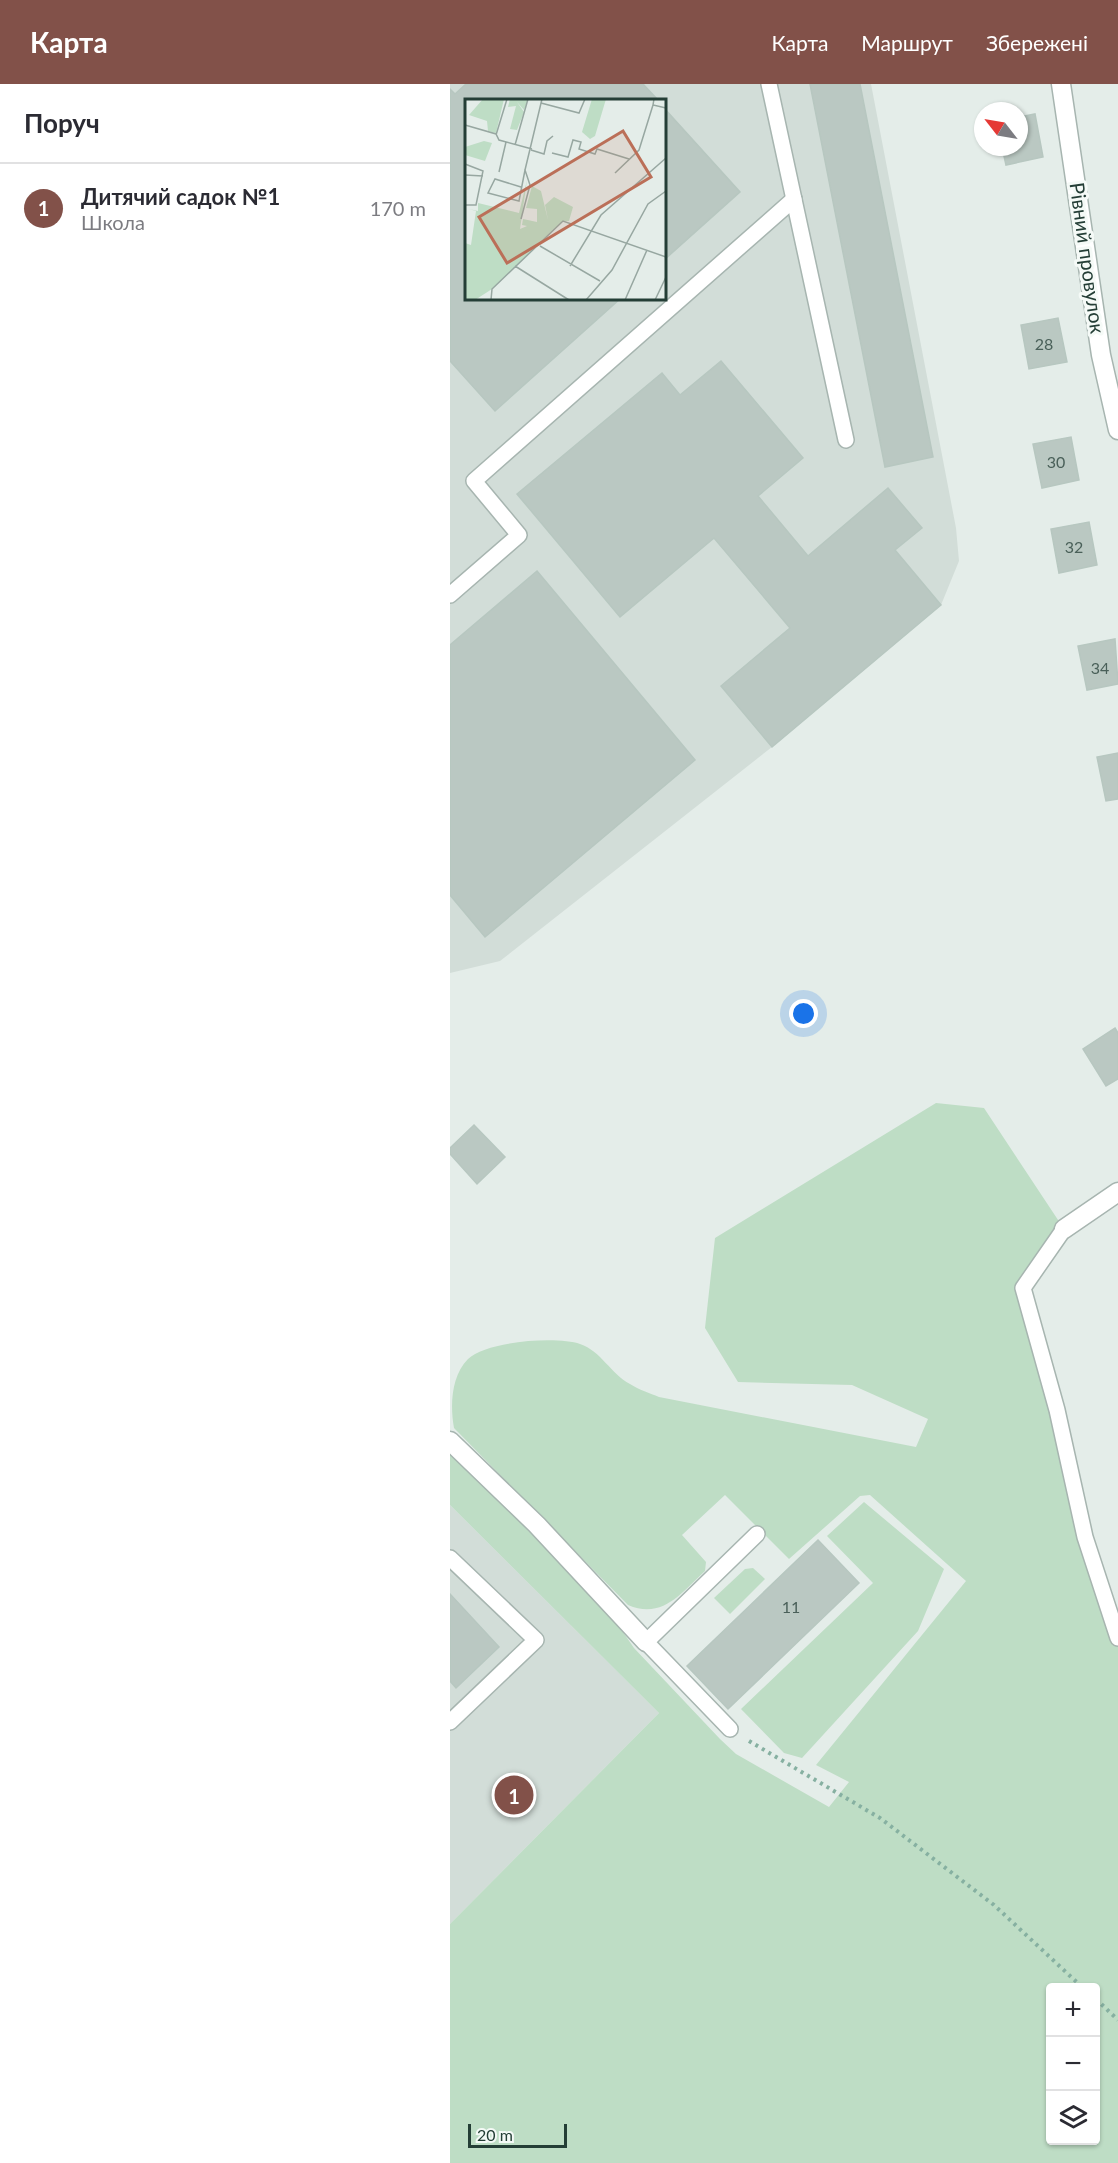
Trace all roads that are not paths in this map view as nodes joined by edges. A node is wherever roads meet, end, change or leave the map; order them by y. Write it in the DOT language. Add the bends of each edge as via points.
graph roads {
  1 [pos="769,84"];
  2 [pos="1061,84"];
  3 [pos="794,200"];
  4 [pos="1118,430"];
  5 [pos="846,440"];
  6 [pos="450,595"];
  7 [pos="1118,1192"];
  8 [pos="1064,1229"];
  9 [pos="450,1441"];
  10 [pos="757,1534"];
  11 [pos="450,1558"];
  12 [pos="1118,1638"];
  13 [pos="646,1642"];
  14 [pos="450,1722"];
  15 [pos="730,1729"];
  1 -- 3 [label="lane"];
  2 -- 4 [label="street, Рівний провулок" via="1101,355"];
  3 -- 5 [label="lane"];
  3 -- 6 [label="lane" via="474,481 519,535"];
  7 -- 8 [label="street"];
  8 -- 12 [label="lane" via="1023,1288 1057,1410 1085,1537"];
  9 -- 13 [label="street" via="537,1525"];
  10 -- 13 [label="lane"];
  11 -- 14 [label="lane" via="536,1640"];
  13 -- 15 [label="lane"];
}
